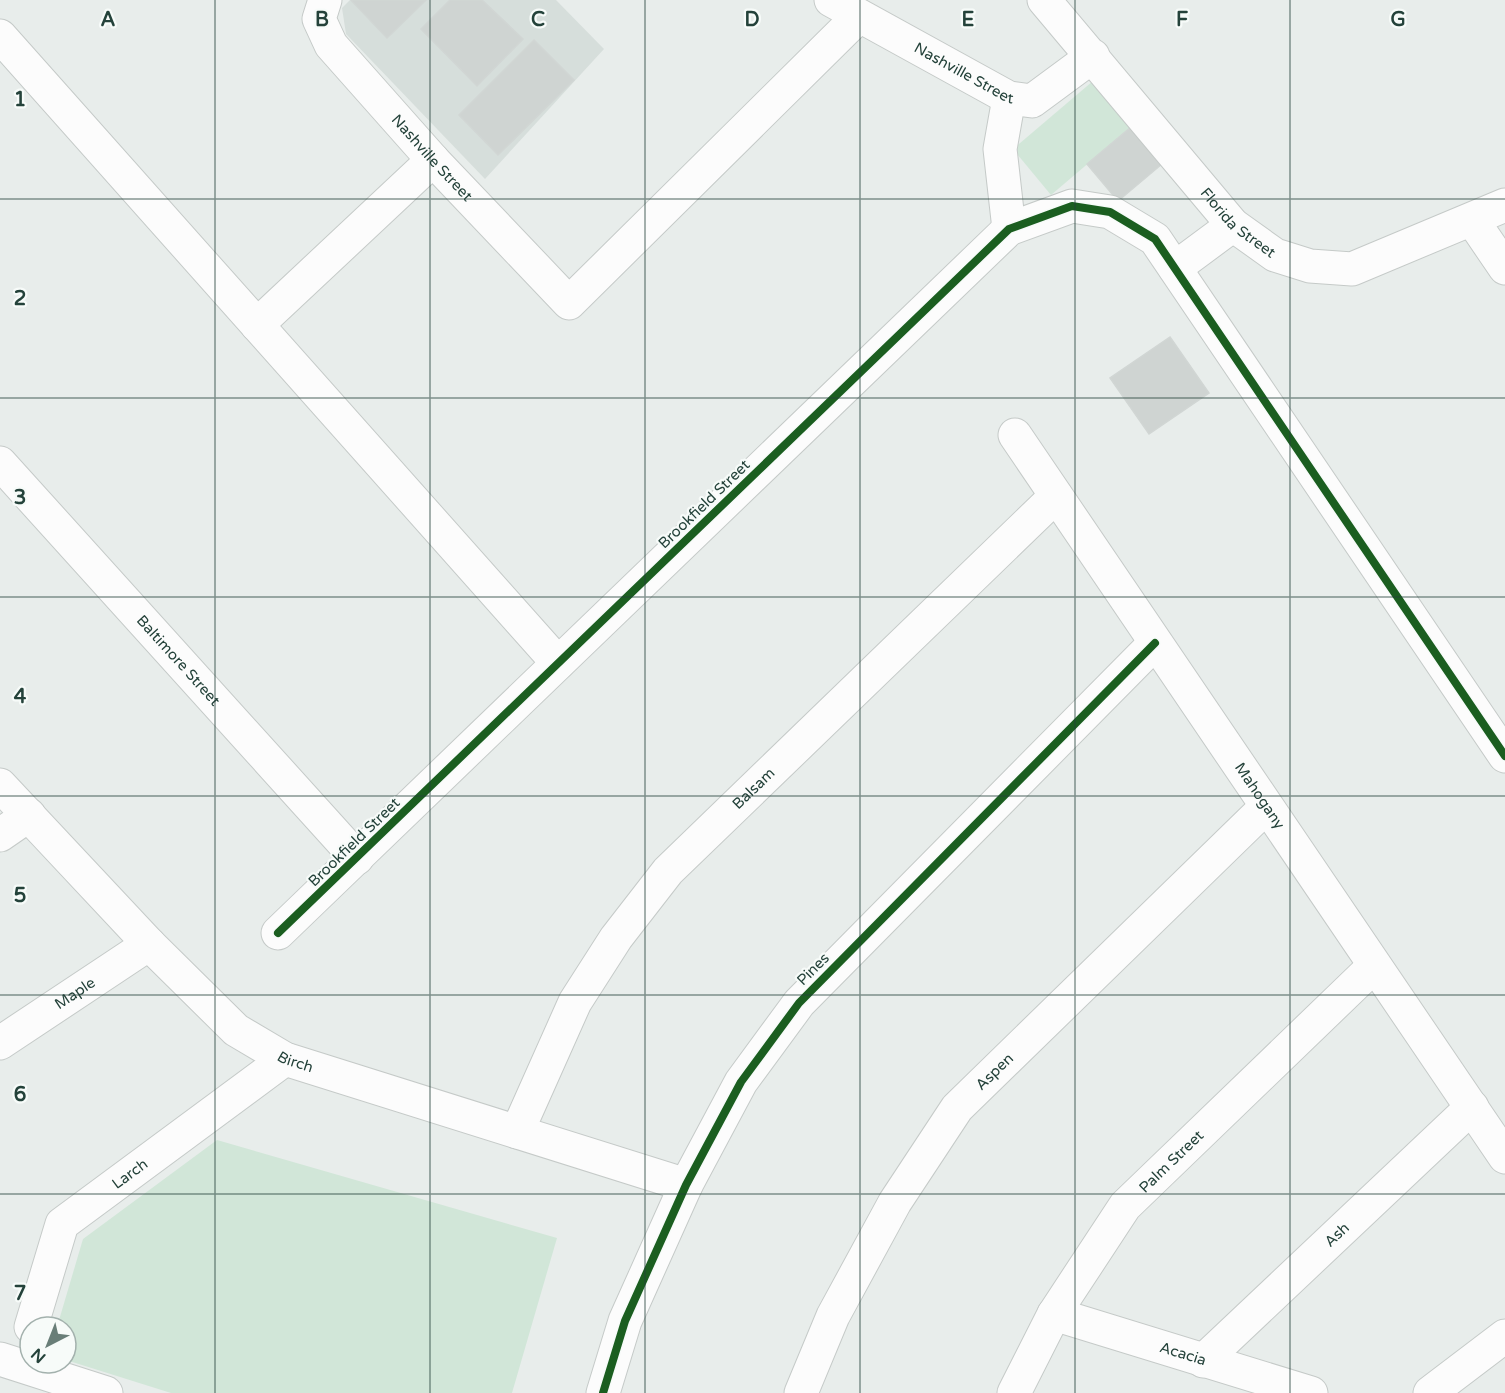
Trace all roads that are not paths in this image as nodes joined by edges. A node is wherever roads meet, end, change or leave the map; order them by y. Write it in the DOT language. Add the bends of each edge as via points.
graph roads {
  1 [pos="325,0"];
  2 [pos="831,0"];
  3 [pos="1044,0"];
  4 [pos="859,16"];
  5 [pos="0,36"];
  6 [pos="1093,56"];
  7 [pos="1009,98"];
  8 [pos="433,160"];
  9 [pos="1505,205"];
  10 [pos="1473,221"];
  11 [pos="1233,225"];
  12 [pos="1009,229"];
  13 [pos="1175,268"];
  14 [pos="1505,268"];
  15 [pos="257,325"];
  16 [pos="1014,435"];
  17 [pos="0,463"];
  18 [pos="1056,496"];
  19 [pos="1155,643"];
  20 [pos="558,663"];
  21 [pos="1505,756"];
  22 [pos="0,785"];
  23 [pos="1266,807"];
  24 [pos="29,815"];
  25 [pos="0,835"];
  26 [pos="357,858"];
  27 [pos="278,933"];
  28 [pos="149,944"];
  29 [pos="1374,966"];
  30 [pos="0,1043"];
  31 [pos="285,1059"];
  32 [pos="1472,1107"];
  33 [pos="517,1132"];
  34 [pos="1505,1157"];
  35 [pos="686,1185"];
  36 [pos="1054,1314"];
  37 [pos="35,1315"];
  38 [pos="1505,1336"];
  39 [pos="1203,1361"];
  40 [pos="10,1363"];
  41 [pos="106,1393"];
  42 [pos="603,1393"];
  43 [pos="801,1393"];
  44 [pos="1014,1393"];
  45 [pos="1311,1393"];
  46 [pos="1430,1393"];
  1 -- 8 [label="street, Nashville Street" via="319,20 331,45"];
  2 -- 4 [label="street, Nashville Street"];
  3 -- 6 [label="street, Florida Street"];
  4 -- 7 [label="street, Nashville Street"];
  4 -- 8 [label="street, Nashville Street" via="569,303"];
  5 -- 15 [label="street"];
  6 -- 7 [label="street, Nashville Street" via="1032,101"];
  6 -- 11 [label="street, Florida Street"];
  7 -- 12 [label="street" via="1000,149"];
  8 -- 15 [label="street"];
  9 -- 10 [label="street, Florida Street"];
  10 -- 11 [label="street, Florida Street" via="1352,269 1310,266 1275,255"];
  10 -- 14 [label="street"];
  11 -- 13 [label="street"];
  12 -- 13 [label="street, Brookfield Street" via="1072,206 1110,212 1155,239"];
  12 -- 20 [label="street, Brookfield Street"];
  13 -- 21 [label="street, Brookfield Street"];
  15 -- 20 [label="street"];
  16 -- 18 [label="street, Mahogany"];
  17 -- 26 [label="street, Baltimore Street"];
  18 -- 19 [label="street, Mahogany"];
  18 -- 33 [label="street, Balsam" via="668,871 616,938 575,1002"];
  19 -- 23 [label="street, Mahogany"];
  19 -- 35 [label="street, Pines" via="799,1003 741,1082"];
  20 -- 26 [label="street, Brookfield Street"];
  22 -- 24 [label="street, Birch"];
  23 -- 29 [label="street, Mahogany"];
  23 -- 43 [label="street, Aspen" via="957,1108 896,1202 833,1316"];
  24 -- 25 [label="street"];
  24 -- 28 [label="street, Birch"];
  26 -- 27 [label="street, Brookfield Street"];
  28 -- 30 [label="street, Maple"];
  28 -- 31 [label="street, Birch" via="236,1030"];
  29 -- 32 [label="street, Mahogany"];
  29 -- 36 [label="street, Palm Street" via="1125,1206"];
  31 -- 33 [label="street, Birch"];
  31 -- 37 [label="street, Larch" via="62,1224"];
  32 -- 34 [label="street, Mahogany"];
  32 -- 39 [label="street, Ash"];
  33 -- 35 [label="street, Birch"];
  35 -- 42 [label="street, Pines" via="626,1321"];
  36 -- 39 [label="street, Acacia"];
  36 -- 44 [label="street, Palm Street"];
  38 -- 46 [label="street"];
  39 -- 45 [label="street, Acacia"];
  40 -- 41 [label="street"];
}
